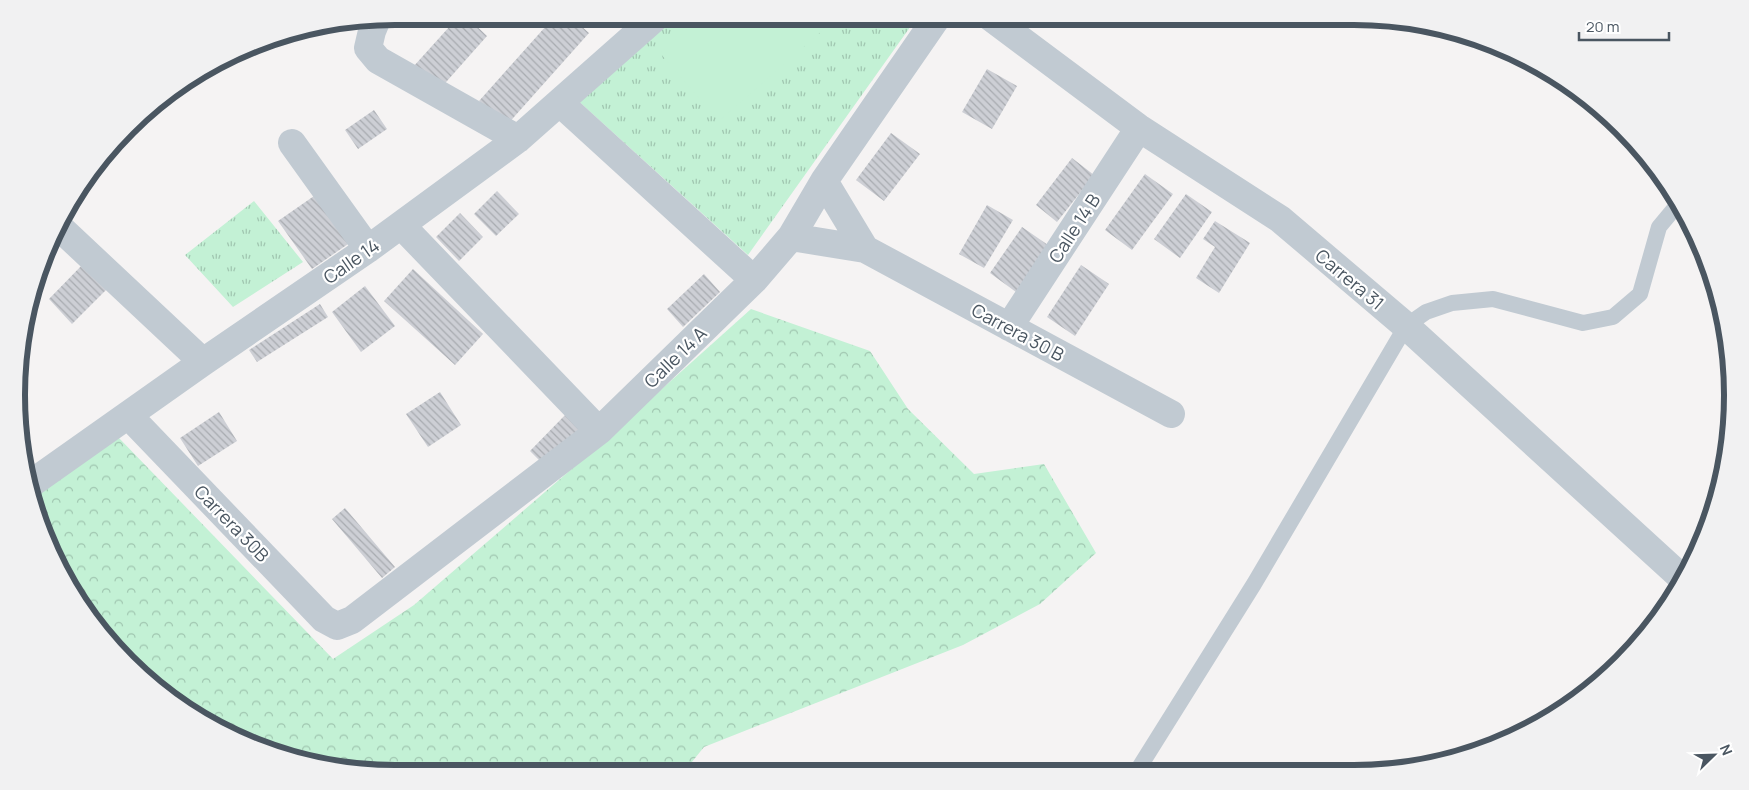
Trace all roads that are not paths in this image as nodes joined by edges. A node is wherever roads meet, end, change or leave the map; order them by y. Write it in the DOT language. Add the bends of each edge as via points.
graph roads {
  1 [pos="647,25"];
  2 [pos="932,25"];
  3 [pos="1001,25"];
  4 [pos="374,26"];
  5 [pos="560,103"];
  6 [pos="1139,128"];
  7 [pos="518,139"];
  8 [pos="292,144"];
  9 [pos="824,181"];
  10 [pos="1673,209"];
  11 [pos="401,225"];
  12 [pos="63,232"];
  13 [pos="791,237"];
  14 [pos="368,249"];
  15 [pos="865,249"];
  16 [pos="754,280"];
  17 [pos="1406,326"];
  18 [pos="1009,327"];
  19 [pos="203,362"];
  20 [pos="1171,414"];
  21 [pos="129,416"];
  22 [pos="599,431"];
  23 [pos="36,481"];
  24 [pos="1677,574"];
  25 [pos="338,626"];
  26 [pos="1141,765"];
  1 -- 5 [label="street, Calle 14"];
  2 -- 9 [label="street, Calle 14 A"];
  3 -- 6 [label="street, Carrera 31"];
  4 -- 7 [label="street" via="368,48 378,60"];
  5 -- 7 [label="street, Calle 14"];
  5 -- 16 [label="street"];
  6 -- 17 [label="street, Carrera 31" via="1280,219"];
  6 -- 18 [label="street, Calle 14 B"];
  7 -- 11 [label="street, Calle 14"];
  8 -- 14 [label="street"];
  9 -- 13 [label="street, Calle 14 A"];
  9 -- 15 [label="street"];
  10 -- 17 [label="lane" via="1660,227 1640,294 1613,316 1583,323 1493,299 1452,303 1426,312"];
  11 -- 14 [label="street, Calle 14"];
  11 -- 22 [label="street"];
  12 -- 19 [label="street"];
  13 -- 15 [label="street, Carrera 30 B"];
  13 -- 16 [label="street, Calle 14 A"];
  14 -- 19 [label="street, Calle 14"];
  15 -- 18 [label="street, Carrera 30 B"];
  16 -- 22 [label="street, Calle 14 A"];
  17 -- 24 [label="street, Carrera 31"];
  17 -- 26 [label="lane" via="1254,584"];
  18 -- 20 [label="street, Carrera 30 B"];
  19 -- 21 [label="street, Calle 14"];
  21 -- 23 [label="street, Calle 14"];
  21 -- 25 [label="street, Carrera 30B" via="324,619"];
  22 -- 25 [label="street, Calle 14 A" via="352,620"];
}
